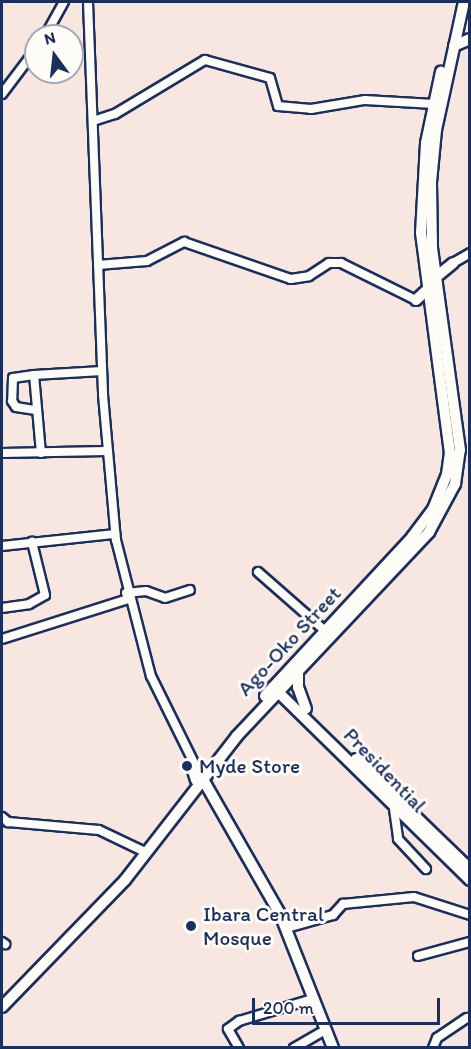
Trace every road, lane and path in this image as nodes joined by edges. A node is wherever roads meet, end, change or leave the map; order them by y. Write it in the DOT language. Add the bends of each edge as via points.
graph roads {
  1 [pos="64,2"];
  2 [pos="88,2"];
  3 [pos="458,2"];
  4 [pos="464,2"];
  5 [pos="460,19"];
  6 [pos="52,24"];
  7 [pos="469,33"];
  8 [pos="470,39"];
  9 [pos="455,40"];
  10 [pos="24,65"];
  11 [pos="2,94"];
  12 [pos="434,104"];
  13 [pos="93,121"];
  14 [pos="426,233"];
  15 [pos="429,251"];
  16 [pos="470,253"];
  17 [pos="453,263"];
  18 [pos="98,266"];
  19 [pos="436,278"];
  20 [pos="428,289"];
  21 [pos="416,300"];
  22 [pos="430,306"];
  23 [pos="102,371"];
  24 [pos="34,375"];
  25 [pos="36,410"];
  26 [pos="107,451"];
  27 [pos="2,453"];
  28 [pos="41,453"];
  29 [pos="115,534"];
  30 [pos="32,542"];
  31 [pos="2,546"];
  32 [pos="258,572"];
  33 [pos="190,590"];
  34 [pos="127,596"];
  35 [pos="2,608"];
  36 [pos="324,630"];
  37 [pos="2,639"];
  38 [pos="298,670"];
  39 [pos="278,687"];
  40 [pos="304,711"];
  41 [pos="256,716"];
  42 [pos="199,781"];
  43 [pos="394,809"];
  44 [pos="2,817"];
  45 [pos="143,851"];
  46 [pos="426,868"];
  47 [pos="470,870"];
  48 [pos="470,880"];
  49 [pos="470,915"];
  50 [pos="287,928"];
  51 [pos="470,942"];
  52 [pos="418,956"];
  53 [pos="2,999"];
  54 [pos="309,1000"];
  55 [pos="2,1007"];
  56 [pos="467,1018"];
  57 [pos="321,1033"];
  58 [pos="239,1047"];
  59 [pos="294,1047"];
  60 [pos="327,1047"];
  61 [pos="333,1047"];
  62 [pos="433,1047"];
  1 -- 6 [label="street"];
  2 -- 13 [label="street"];
  3 -- 12 [label="main road"];
  4 -- 5 [label="main road"];
  5 -- 7 [label="main road"];
  5 -- 9 [label="main road"];
  7 -- 9 [label="main road"];
  8 -- 9 [label="main road"];
  9 -- 14 [label="main road" via="432,162"];
  10 -- 11 [label="street"];
  12 -- 13 [label="street" via="365,100 311,109 278,106 270,78 205,60 115,114"];
  12 -- 14 [label="main road" via="423,172"];
  13 -- 18 [label="street"];
  14 -- 15 [label="main road"];
  15 -- 17 [label="main road"];
  15 -- 19 [label="main road"];
  15 -- 20 [label="main road, Ago-Oko Street"];
  16 -- 17 [label="street"];
  17 -- 19 [label="main road"];
  18 -- 21 [label="street" via="147,261 184,242 291,279 309,276 328,263 345,264"];
  18 -- 23 [label="street"];
  19 -- 38 [label="main road" via="460,450 455,484 429,532"];
  20 -- 21 [label="main road"];
  20 -- 22 [label="main road, Ago-Oko Street"];
  21 -- 22 [label="main road"];
  22 -- 36 [label="main road, Ago-Oko Street" via="450,453 447,474 423,523"];
  23 -- 24 [label="street"];
  23 -- 26 [label="street"];
  24 -- 25 [label="street"];
  24 -- 25 [label="street" via="13,378 12,401 16,407"];
  25 -- 28 [label="street"];
  26 -- 28 [label="street"];
  26 -- 29 [label="street"];
  27 -- 28 [label="street"];
  29 -- 30 [label="street"];
  29 -- 34 [label="street"];
  30 -- 31 [label="street"];
  30 -- 35 [label="street" via="45,595 29,604"];
  32 -- 36 [label="street"];
  33 -- 34 [label="street" via="165,598 146,591"];
  34 -- 37 [label="street"];
  34 -- 42 [label="street" via="151,676"];
  36 -- 39 [label="main road, Ago-Oko Street"];
  38 -- 39 [label="main road"];
  38 -- 40 [label="main road"];
  39 -- 40 [label="main road, Presidential"];
  39 -- 41 [label="main road"];
  39 -- 42 [label="main road, Ago-Oko Street"];
  40 -- 41 [label="main road" via="279,705"];
  40 -- 43 [label="main road, Presidential"];
  40 -- 47 [label="main road"];
  41 -- 42 [label="main road"];
  42 -- 45 [label="main road, Ago-Oko Street"];
  42 -- 50 [label="main road"];
  42 -- 54 [label="main road" via="276,918"];
  42 -- 55 [label="main road" via="125,880"];
  43 -- 46 [label="street" via="398,839"];
  43 -- 48 [label="main road, Presidential"];
  44 -- 45 [label="street" via="8,822 99,830"];
  45 -- 53 [label="main road, Ago-Oko Street"];
  49 -- 50 [label="street" via="414,897 339,904 333,915"];
  50 -- 61 [label="main road"];
  51 -- 52 [label="street"];
  54 -- 57 [label="main road"];
  54 -- 58 [label="street" via="239,1020 228,1029"];
  56 -- 62 [label="street" via="437,1038"];
  57 -- 59 [label="street"];
  57 -- 60 [label="main road"];
}
